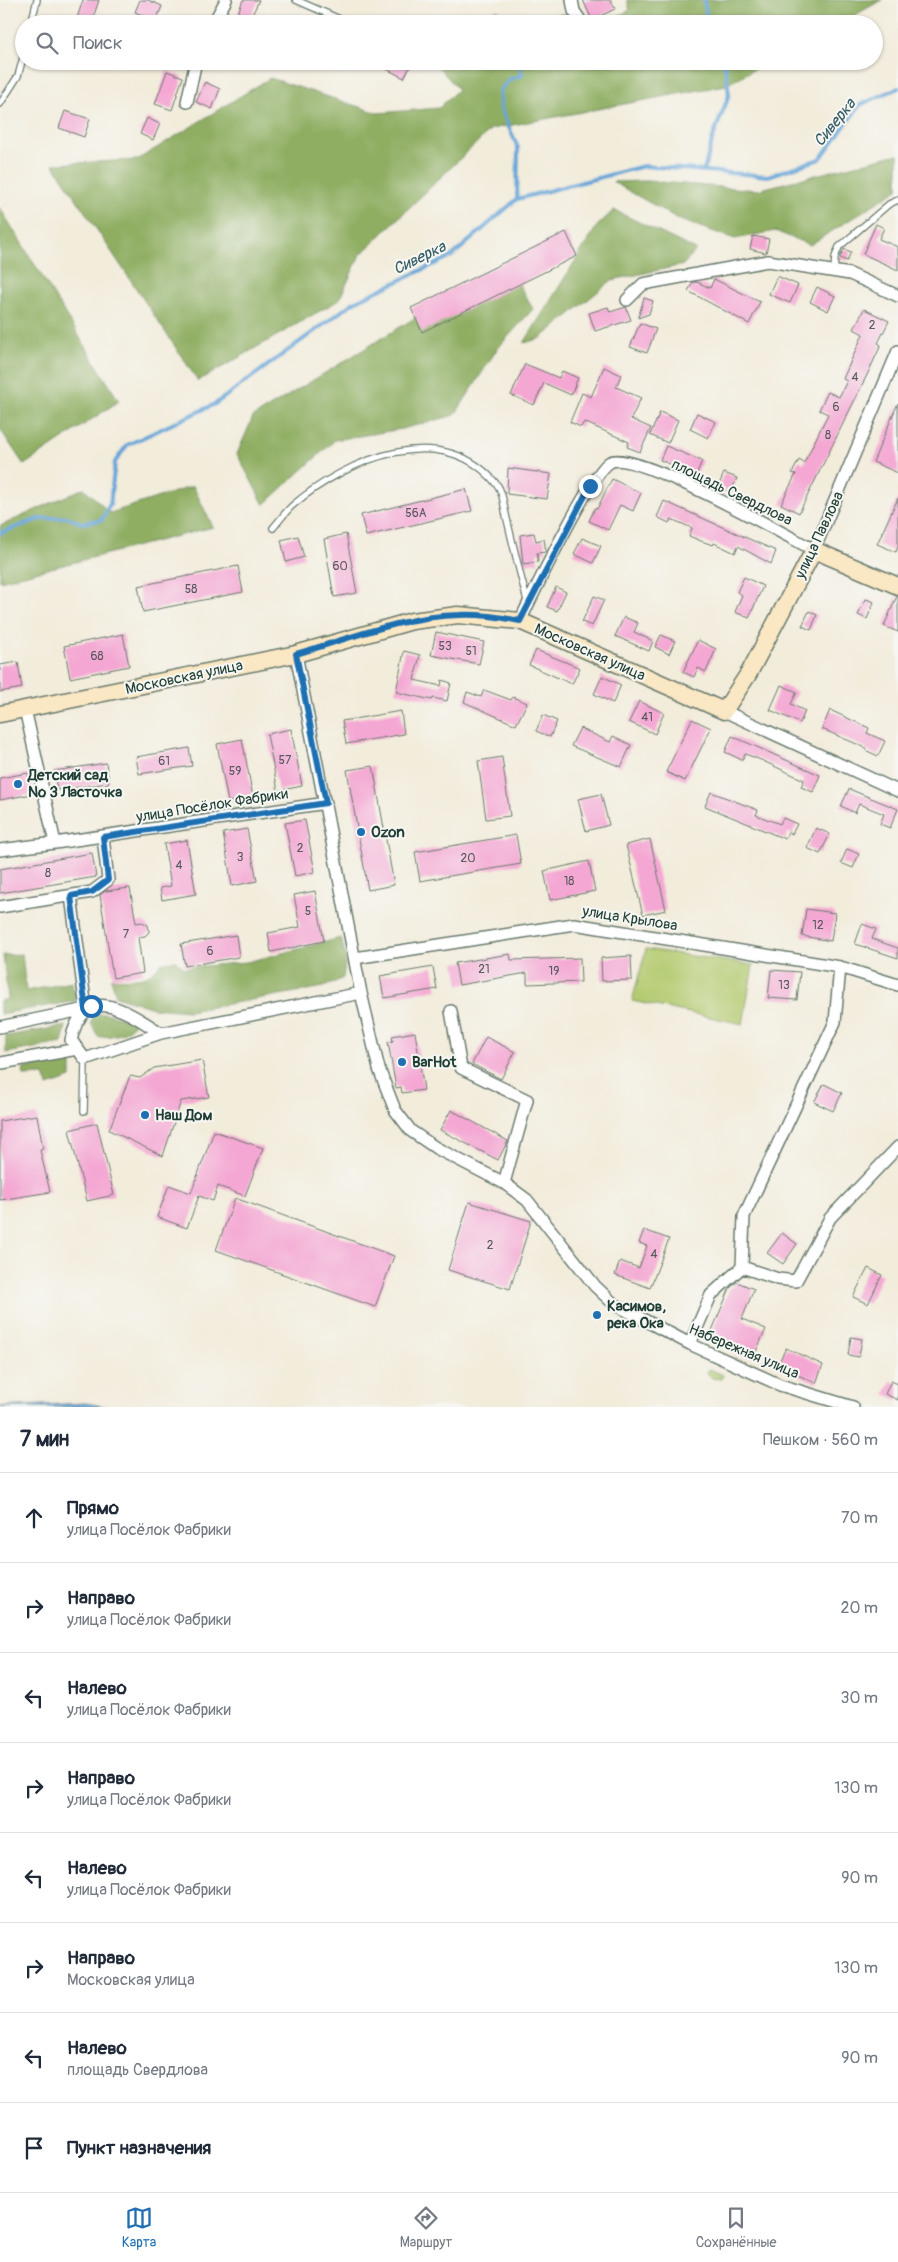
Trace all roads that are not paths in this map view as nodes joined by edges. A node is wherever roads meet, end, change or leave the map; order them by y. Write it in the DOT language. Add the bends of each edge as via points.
graph roads {
  1 [pos="37,0"];
  2 [pos="226,0"];
  3 [pos="296,0"];
  4 [pos="572,0"];
  5 [pos="33,15"];
  6 [pos="218,15"];
  7 [pos="330,15"];
  8 [pos="577,15"];
  9 [pos="20,70"];
  10 [pos="194,70"];
  11 [pos="187,102"];
  12 [pos="0,104"];
  13 [pos="898,200"];
  14 [pos="834,272"];
  15 [pos="898,296"];
  16 [pos="627,300"];
  17 [pos="898,351"];
  18 [pos="274,528"];
  19 [pos="814,550"];
  20 [pos="898,586"];
  21 [pos="528,605"];
  22 [pos="520,621"];
  23 [pos="296,654"];
  24 [pos="26,709"];
  25 [pos="724,711"];
  26 [pos="0,714"];
  27 [pos="898,792"];
  28 [pos="326,803"];
  29 [pos="103,837"];
  30 [pos="55,843"];
  31 [pos="0,850"];
  32 [pos="71,896"];
  33 [pos="0,907"];
  34 [pos="355,958"];
  35 [pos="840,967"];
  36 [pos="898,985"];
  37 [pos="361,993"];
  38 [pos="86,1009"];
  39 [pos="451,1011"];
  40 [pos="0,1027"];
  41 [pos="160,1033"];
  42 [pos="77,1049"];
  43 [pos="85,1059"];
  44 [pos="2,1063"];
  45 [pos="84,1111"];
  46 [pos="898,1147"];
  47 [pos="504,1183"];
  48 [pos="742,1267"];
  49 [pos="690,1344"];
  50 [pos="853,1407"];
  1 -- 5 [label="lane"];
  2 -- 6 [label="street"];
  3 -- 7 [label="lane"];
  4 -- 8 [label="street"];
  9 -- 12 [label="lane"];
  10 -- 11 [label="street"];
  13 -- 14 [label="lane" via="839,247 834,257"];
  14 -- 15 [label="street" via="850,274"];
  14 -- 16 [label="street" via="768,261 642,284"];
  17 -- 19 [label="street, улица Павлова"];
  18 -- 21 [label="lane" via="292,506 345,470 372,458 406,450 446,450 474,462 499,488"];
  19 -- 20 [label="main road"];
  19 -- 21 [label="street, площадь Свердлова" via="687,483 621,459 609,462 590,486"];
  19 -- 25 [label="main road, улица Павлова" via="749,673"];
  21 -- 22 [label="street, площадь Свердлова"];
  22 -- 23 [label="main road, Московская улица" via="458,615 412,621"];
  22 -- 25 [label="main road, Московская улица"];
  23 -- 24 [label="main road, Московская улица"];
  23 -- 28 [label="street"];
  24 -- 26 [label="main road, Московская улица"];
  24 -- 30 [label="street"];
  25 -- 27 [label="street, Московская улица"];
  28 -- 29 [label="street, улица Посёлок Фабрики"];
  28 -- 34 [label="street"];
  29 -- 30 [label="street, улица Посёлок Фабрики"];
  29 -- 32 [label="street" via="108,880 92,892"];
  30 -- 31 [label="street, улица Посёлок Фабрики"];
  32 -- 33 [label="street"];
  32 -- 38 [label="street"];
  34 -- 35 [label="street, улица Крылова" via="574,924"];
  34 -- 37 [label="street"];
  35 -- 36 [label="street, улица Крылова"];
  35 -- 48 [label="street" via="835,1022 744,1216"];
  37 -- 41 [label="street"];
  37 -- 47 [label="street" via="379,1069 394,1110 411,1131 436,1148"];
  38 -- 40 [label="street"];
  38 -- 41 [label="street" via="107,1005 136,1017"];
  38 -- 42 [label="street" via="75,1023 71,1040"];
  39 -- 47 [label="street" via="461,1068 528,1100"];
  41 -- 43 [label="street"];
  42 -- 43 [label="street"];
  42 -- 44 [label="street"];
  43 -- 45 [label="lane"];
  46 -- 48 [label="street" via="830,1218 796,1281 778,1279"];
  47 -- 49 [label="street, Набережная улица" via="538,1211 595,1286 614,1304"];
  48 -- 49 [label="street" via="711,1295"];
  49 -- 50 [label="street, Набережная улица" via="780,1385"];
}
